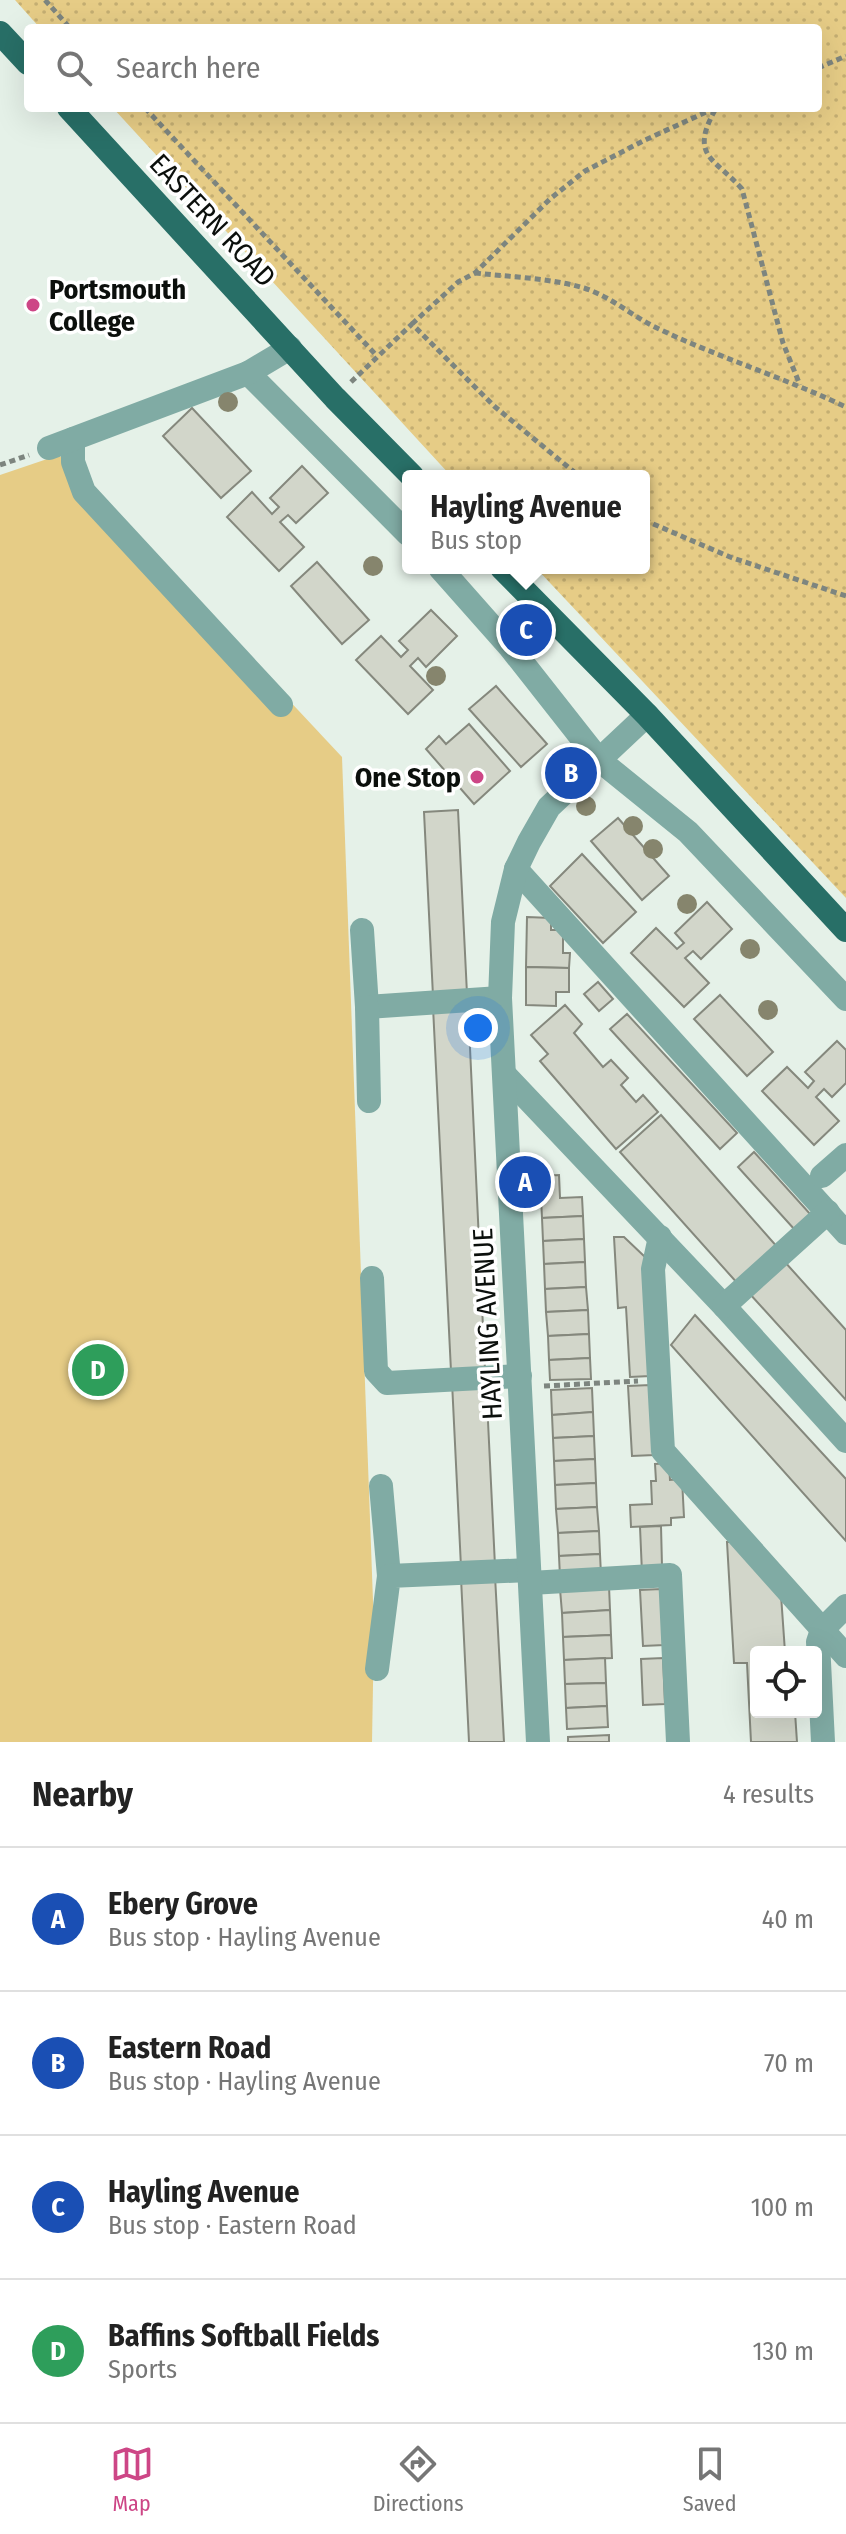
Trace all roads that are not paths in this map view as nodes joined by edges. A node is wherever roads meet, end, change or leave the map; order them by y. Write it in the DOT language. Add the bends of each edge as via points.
graph roads {
  1 [pos="0,33"];
  2 [pos="24,59"];
  3 [pos="73,112"];
  4 [pos="290,348"];
  5 [pos="248,373"];
  6 [pos="73,439"];
  7 [pos="49,448"];
  8 [pos="406,470"];
  9 [pos="402,528"];
  10 [pos="445,574"];
  11 [pos="508,574"];
  12 [pos="281,705"];
  13 [pos="647,715"];
  14 [pos="599,760"];
  15 [pos="516,869"];
  16 [pos="362,930"];
  17 [pos="846,930"];
  18 [pos="500,998"];
  19 [pos="846,999"];
  20 [pos="367,1007"];
  21 [pos="505,1075"];
  22 [pos="369,1101"];
  23 [pos="846,1155"];
  24 [pos="822,1176"];
  25 [pos="828,1212"];
  26 [pos="846,1233"];
  27 [pos="660,1237"];
  28 [pos="372,1278"];
  29 [pos="724,1306"];
  30 [pos="520,1382"];
  31 [pos="846,1441"];
  32 [pos="381,1486"];
  33 [pos="389,1576"];
  34 [pos="530,1576"];
  35 [pos="846,1606"];
  36 [pos="822,1630"];
  37 [pos="846,1656"];
  38 [pos="377,1669"];
  39 [pos="538,1742"];
  40 [pos="678,1742"];
  41 [pos="823,1742"];
  1 -- 2 [label="main road"];
  3 -- 4 [label="main road, EASTERN ROAD"];
  4 -- 5 [label="street"];
  4 -- 8 [label="main road, EASTERN ROAD"];
  5 -- 6 [label="street"];
  5 -- 9 [label="street"];
  6 -- 7 [label="street"];
  6 -- 12 [label="street" via="73,462 84,492"];
  10 -- 14 [label="street"];
  11 -- 13 [label="main road"];
  13 -- 14 [label="street, HAYLING AVENUE"];
  13 -- 17 [label="main road"];
  14 -- 15 [label="street, HAYLING AVENUE" via="549,807"];
  14 -- 19 [label="street" via="688,832"];
  15 -- 18 [label="street, HAYLING AVENUE" via="503,922"];
  15 -- 25 [label="street"];
  16 -- 20 [label="street"];
  18 -- 20 [label="street"];
  18 -- 21 [label="street, HAYLING AVENUE"];
  20 -- 22 [label="street"];
  21 -- 27 [label="street"];
  21 -- 30 [label="street, HAYLING AVENUE"];
  23 -- 24 [label="street"];
  25 -- 26 [label="street"];
  25 -- 29 [label="street"];
  27 -- 29 [label="street"];
  27 -- 36 [label="street" via="653,1269 663,1451"];
  28 -- 30 [label="street" via="376,1371 387,1383"];
  29 -- 31 [label="street"];
  30 -- 34 [label="street, HAYLING AVENUE"];
  32 -- 33 [label="street"];
  33 -- 34 [label="street"];
  33 -- 38 [label="street"];
  34 -- 39 [label="street, HAYLING AVENUE"];
  34 -- 40 [label="street" via="670,1575"];
  35 -- 36 [label="street"];
  36 -- 37 [label="street"];
  36 -- 41 [label="street" via="818,1642"];
}
